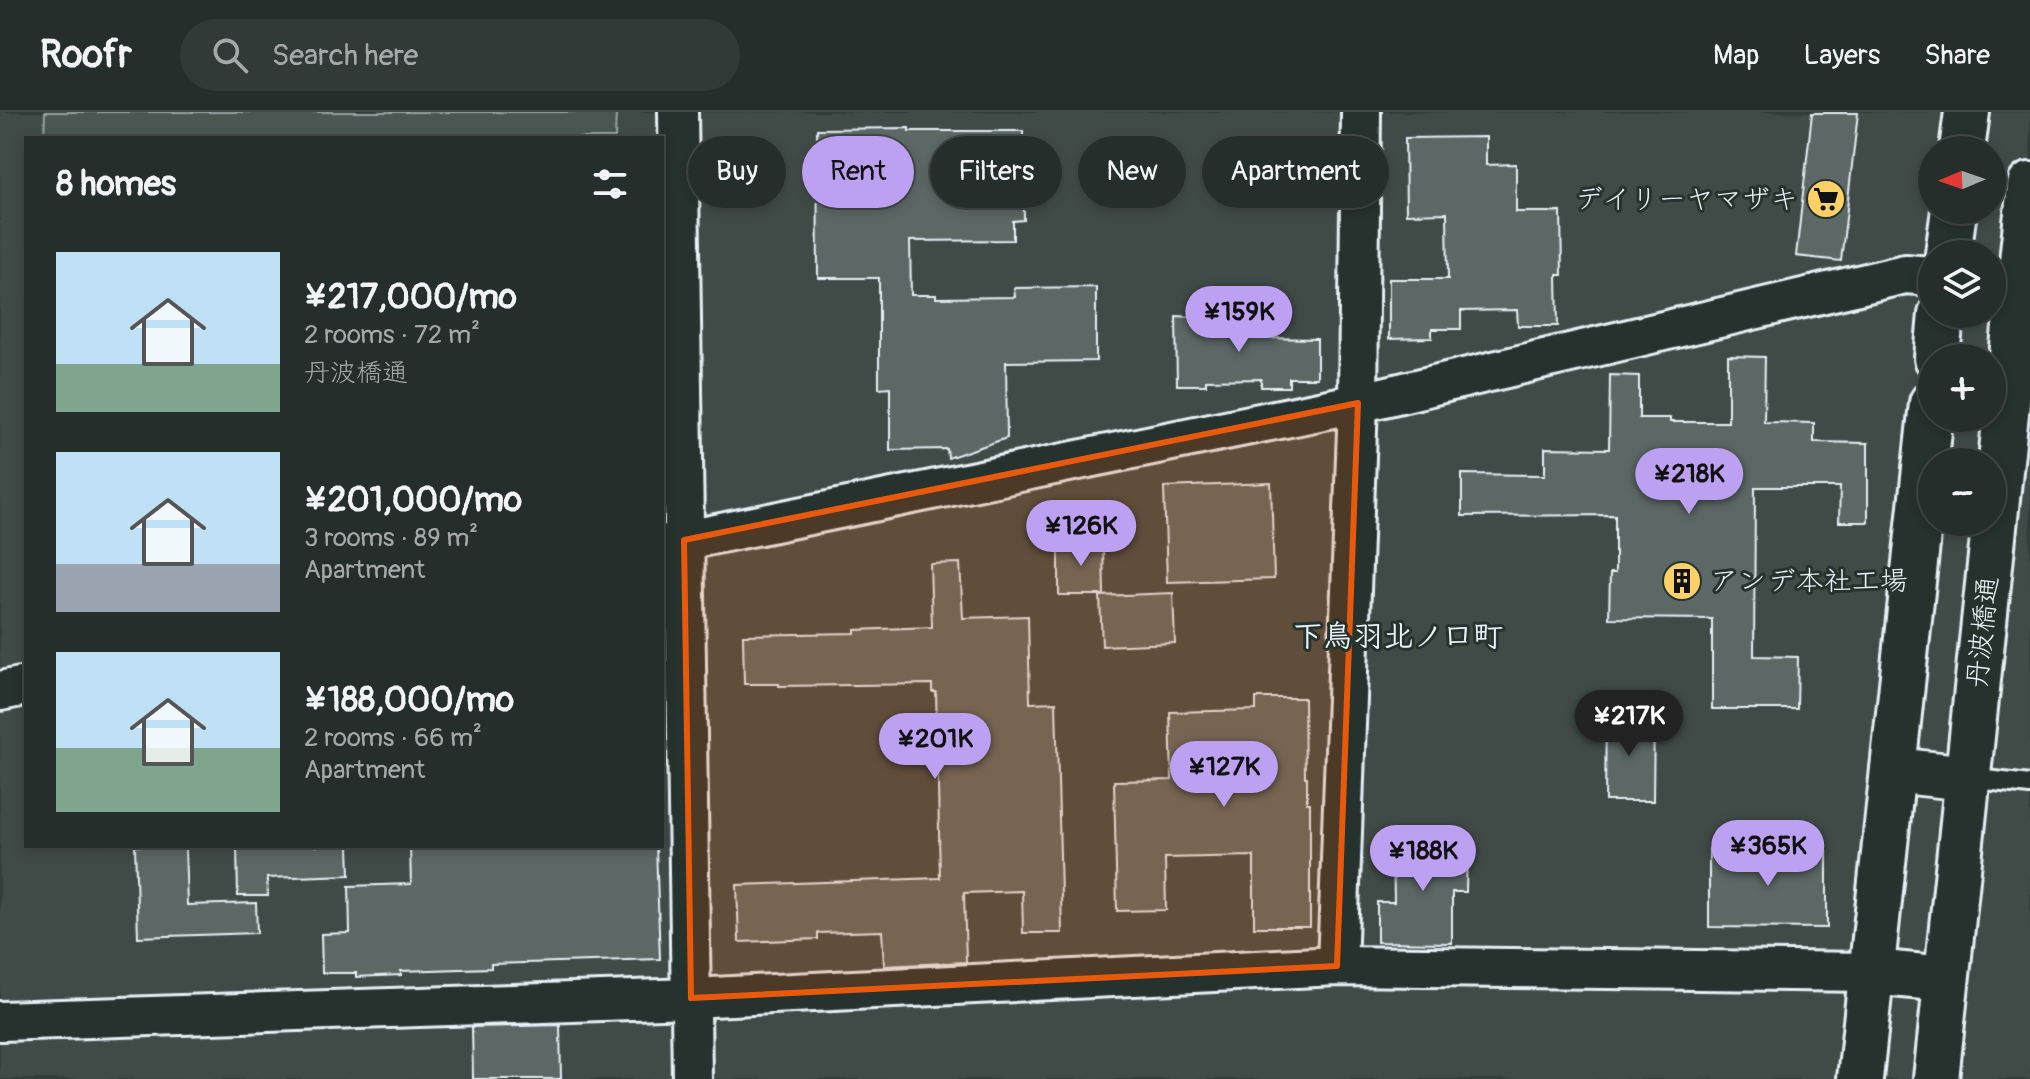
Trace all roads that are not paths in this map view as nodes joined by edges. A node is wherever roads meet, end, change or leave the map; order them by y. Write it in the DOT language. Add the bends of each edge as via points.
graph roads {
  1 [pos="678,112"];
  2 [pos="1361,112"];
  3 [pos="1967,112"];
  4 [pos="1964,136"];
  5 [pos="2030,185"];
  6 [pos="1918,275"];
  7 [pos="2013,293"];
  8 [pos="1358,403"];
  9 [pos="1929,432"];
  10 [pos="673,542"];
  11 [pos="24,686"];
  12 [pos="0,691"];
  13 [pos="1893,770"];
  14 [pos="1968,778"];
  15 [pos="2030,785"];
  16 [pos="1337,966"];
  17 [pos="1871,972"];
  18 [pos="1946,979"];
  19 [pos="691,998"];
  20 [pos="0,1021"];
  21 [pos="692,1079"];
  22 [pos="1860,1079"];
  23 [pos="1936,1079"];
  1 -- 10 [label="street"];
  2 -- 8 [label="street"];
  3 -- 4 [label="street"];
  5 -- 7 [label="street, 丹波橋通"];
  6 -- 8 [label="street"];
  7 -- 14 [label="street, 丹波橋通"];
  8 -- 10 [label="street"];
  8 -- 16 [label="street"];
  9 -- 13 [label="street"];
  10 -- 19 [label="street"];
  11 -- 12 [label="street"];
  13 -- 14 [label="street"];
  13 -- 17 [label="street"];
  14 -- 15 [label="lane"];
  14 -- 18 [label="street, 丹波橋通"];
  16 -- 17 [label="street"];
  16 -- 19 [label="street"];
  17 -- 18 [label="street"];
  17 -- 22 [label="street"];
  18 -- 23 [label="street, 丹波橋通"];
  19 -- 20 [label="street"];
  19 -- 21 [label="street"];
}
